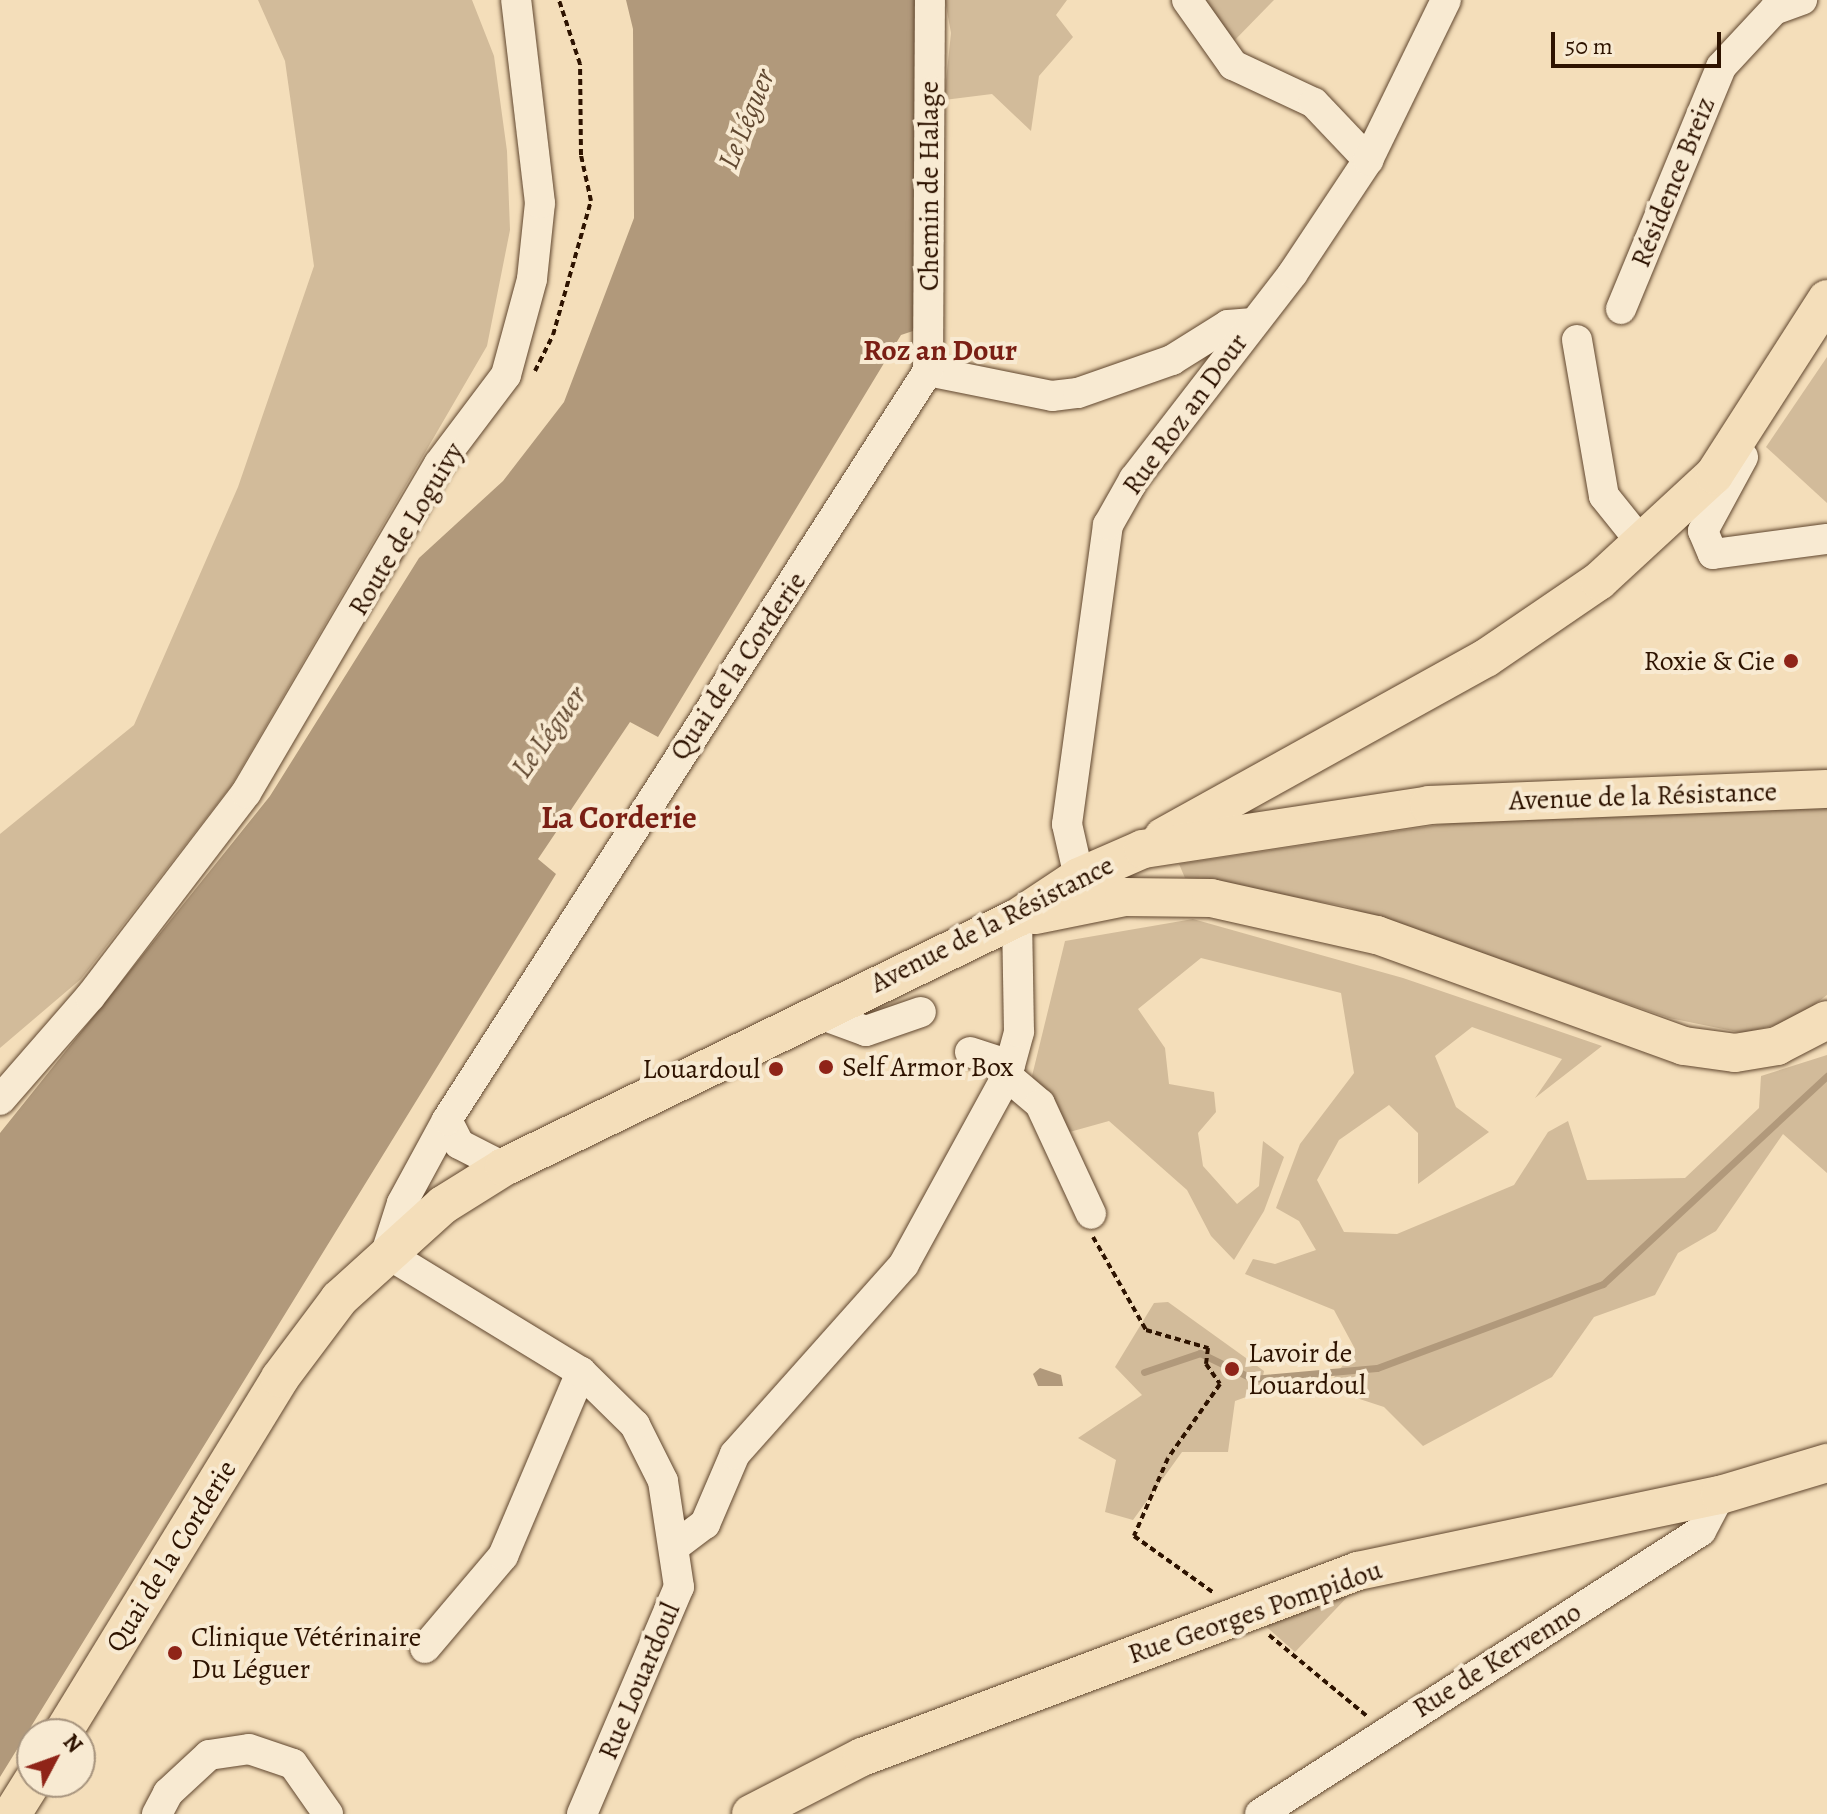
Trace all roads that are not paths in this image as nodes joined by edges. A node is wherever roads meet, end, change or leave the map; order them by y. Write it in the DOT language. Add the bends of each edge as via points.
graph roads {
  1 [pos="516,0"];
  2 [pos="930,0"];
  3 [pos="1187,0"];
  4 [pos="1446,0"];
  5 [pos="1802,0"];
  6 [pos="1368,160"];
  7 [pos="1621,309"];
  8 [pos="1822,320"];
  9 [pos="1250,323"];
  10 [pos="1577,340"];
  11 [pos="928,371"];
  12 [pos="1827,539"];
  13 [pos="1641,542"];
  14 [pos="1827,789"];
  15 [pos="1143,849"];
  16 [pos="1079,877"];
  17 [pos="1017,918"];
  18 [pos="814,1012"];
  19 [pos="921,1012"];
  20 [pos="1827,1020"];
  21 [pos="970,1052"];
  22 [pos="1009,1071"];
  23 [pos="0,1100"];
  24 [pos="447,1120"];
  25 [pos="504,1167"];
  26 [pos="1091,1214"];
  27 [pos="386,1253"];
  28 [pos="581,1372"];
  29 [pos="280,1378"];
  30 [pos="1827,1463"];
  31 [pos="1720,1495"];
  32 [pos="678,1544"];
  33 [pos="425,1648"];
  34 [pos="72,1718"];
  35 [pos="157,1814"];
  36 [pos="328,1814"];
  37 [pos="582,1814"];
  38 [pos="751,1814"];
  39 [pos="1260,1814"];
  1 -- 23 [label="street, Route de Loguivy" via="540,203 532,279 506,375 439,464 246,793 90,997"];
  2 -- 11 [label="street, Chemin de Halage"];
  3 -- 6 [label="street" via="1233,65 1314,103"];
  4 -- 6 [label="street, Rue Roz an Dour"];
  5 -- 7 [label="street, Résidence Breiz" via="1774,10 1721,67"];
  6 -- 9 [label="street, Rue Roz an Dour"];
  8 -- 12 [label="street" via="1703,531 1713,554"];
  8 -- 13 [label="main road" via="1714,475"];
  9 -- 11 [label="street" via="1228,325 1172,360 1078,393 1052,396"];
  9 -- 16 [label="street, Rue Roz an Dour" via="1108,525 1067,824"];
  10 -- 13 [label="street" via="1604,496"];
  11 -- 24 [label="street, Quai de la Corderie"];
  13 -- 15 [label="main road" via="1599,581 1486,658"];
  14 -- 15 [label="main road, Avenue de la Résistance" via="1429,805"];
  15 -- 16 [label="main road, Avenue de la Résistance"];
  16 -- 17 [label="main road, Avenue de la Résistance"];
  17 -- 18 [label="main road, Avenue de la Résistance"];
  17 -- 20 [label="main road" via="1124,897 1211,898 1377,935 1684,1046 1735,1053 1777,1046"];
  17 -- 22 [label="street" via="1019,1032"];
  18 -- 19 [label="street" via="866,1031"];
  18 -- 25 [label="main road, Avenue de la Résistance"];
  21 -- 22 [label="street"];
  22 -- 26 [label="street" via="1040,1104"];
  22 -- 32 [label="street" via="904,1264 735,1454 705,1524"];
  24 -- 25 [label="street" via="459,1144"];
  24 -- 27 [label="street, Quai de la Corderie" via="402,1203"];
  25 -- 27 [label="main road, Avenue de la Résistance"];
  27 -- 28 [label="street, Rue Louardoul"];
  27 -- 29 [label="main road, Avenue de la Résistance" via="348,1287"];
  28 -- 32 [label="street, Rue Louardoul" via="635,1425 663,1481"];
  28 -- 33 [label="street" via="503,1556"];
  29 -- 34 [label="main road, Quai de la Corderie"];
  30 -- 31 [label="main road, Rue Georges Pompidou"];
  31 -- 38 [label="main road, Rue Georges Pompidou" via="1358,1571 862,1757"];
  31 -- 39 [label="street, Rue de Kervenno" via="1701,1531"];
  32 -- 37 [label="street, Rue Louardoul" via="679,1587"];
  35 -- 36 [label="street" via="168,1793 209,1755 249,1749 293,1764"];
}
